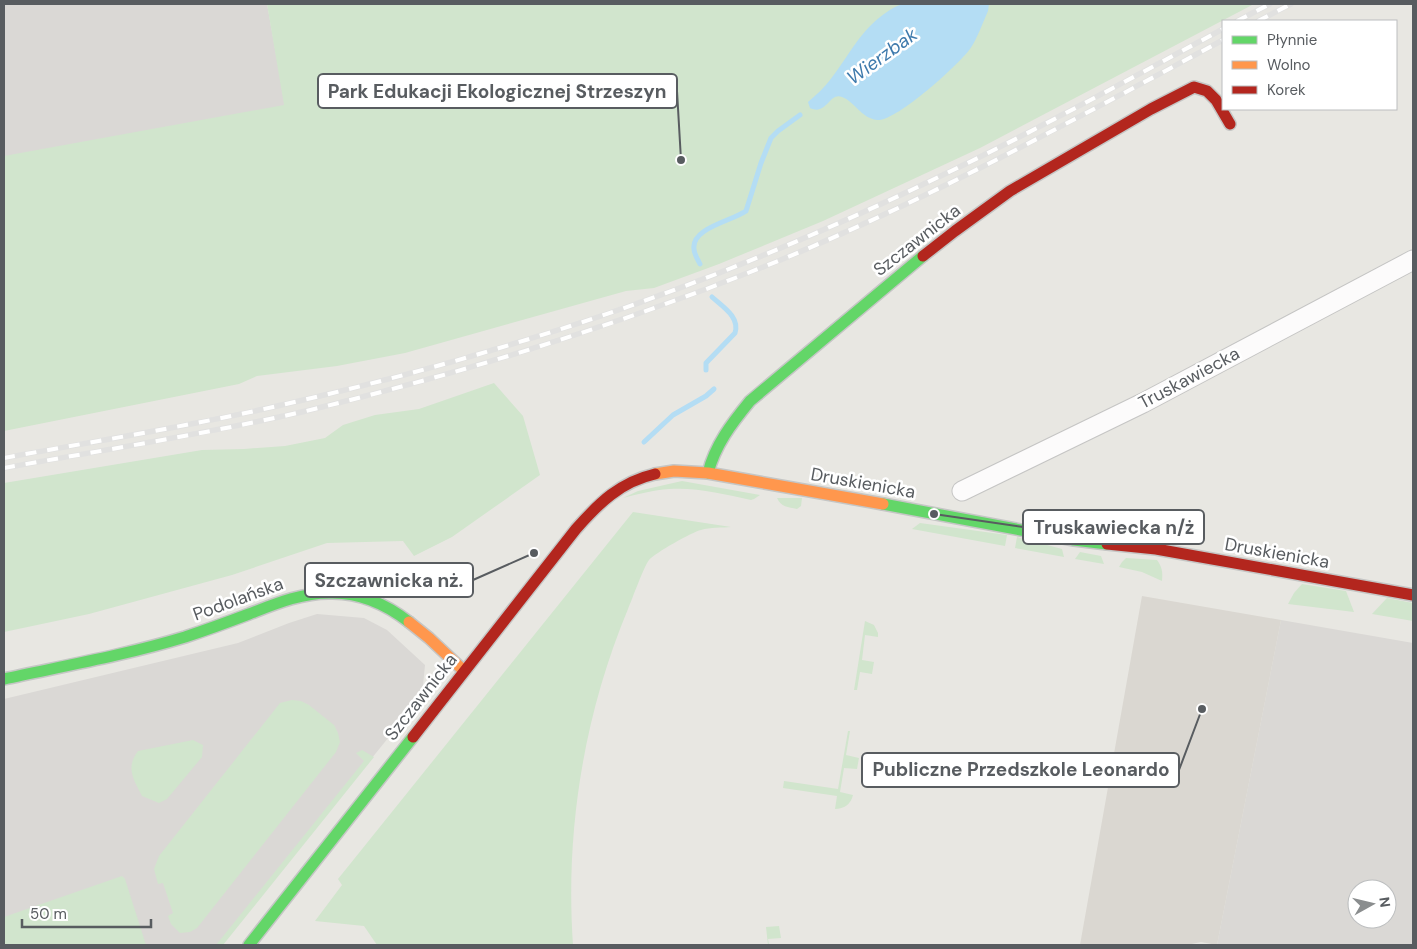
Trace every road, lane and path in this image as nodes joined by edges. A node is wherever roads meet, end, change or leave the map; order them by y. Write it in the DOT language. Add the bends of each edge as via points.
graph roads {
  1 [pos="1230,124"];
  2 [pos="1413,260"];
  3 [pos="708,473"];
  4 [pos="632,482"];
  5 [pos="962,491"];
  6 [pos="1413,594"];
  7 [pos="464,671"];
  8 [pos="4,679"];
  9 [pos="249,945"];
  1 -- 3 [label="street, Szczawnicka" via="1216,100 1207,91 1194,87 1010,191 948,237 750,401 722,439 710,461"];
  2 -- 5 [label="street, Truskawiecka" via="1143,403"];
  3 -- 4 [label="street, Druskienicka" via="668,472"];
  3 -- 6 [label="street, Druskienicka" via="1074,540 1156,549"];
  4 -- 7 [label="street, Szczawnicka" via="615,490 582,523"];
  7 -- 8 [label="street, Podolańska" via="386,606 362,597 314,592 153,645"];
  7 -- 9 [label="street, Szczawnicka"];
}
